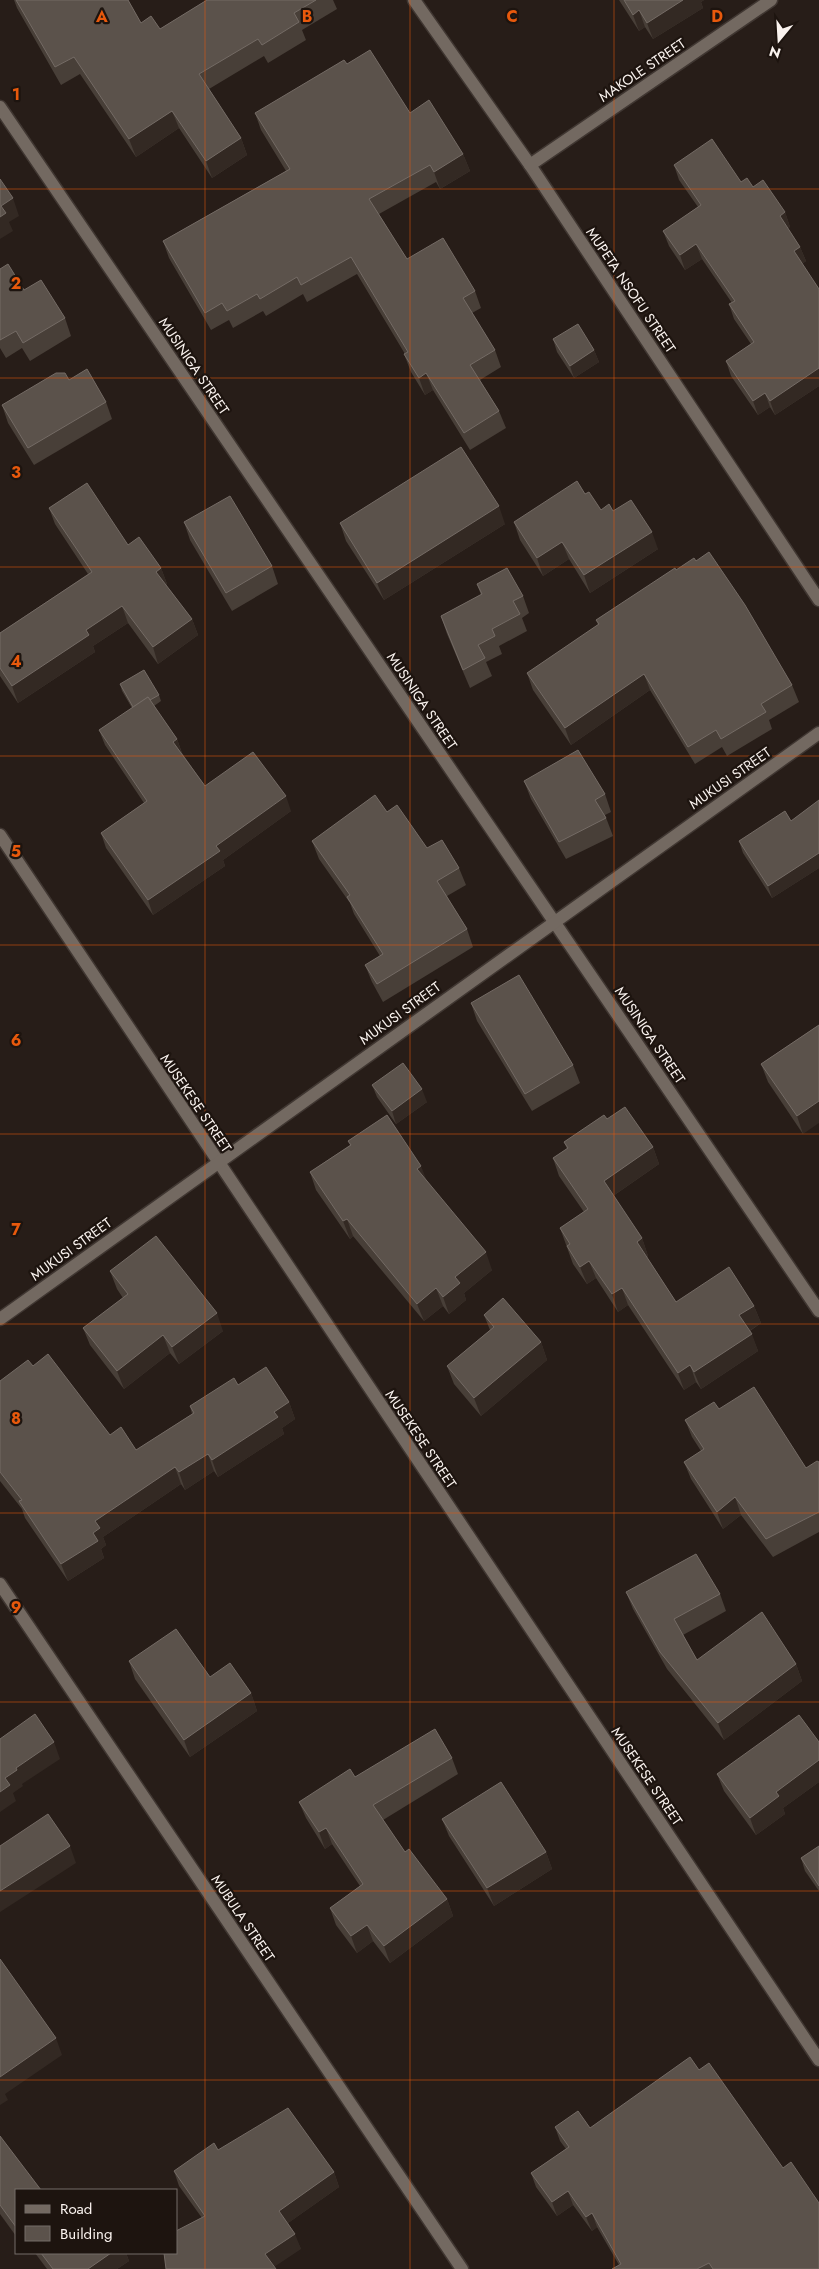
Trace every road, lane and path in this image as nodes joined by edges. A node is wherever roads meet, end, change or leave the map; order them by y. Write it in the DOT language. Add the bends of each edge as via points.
graph roads {
  1 [pos="414,0"];
  2 [pos="771,0"];
  3 [pos="0,107"];
  4 [pos="530,165"];
  5 [pos="819,600"];
  6 [pos="819,733"];
  7 [pos="0,834"];
  8 [pos="554,921"];
  9 [pos="218,1162"];
  10 [pos="819,1311"];
  11 [pos="0,1320"];
  12 [pos="0,1584"];
  13 [pos="819,2060"];
  14 [pos="462,2269"];
  1 -- 4 [label="street, MUPETA NSOFU STREET"];
  2 -- 4 [label="street, MAKOLE STREET"];
  3 -- 8 [label="street, MUSINIGA STREET"];
  4 -- 5 [label="street, MUPETA NSOFU STREET"];
  6 -- 8 [label="street, MUKUSI STREET"];
  7 -- 9 [label="street, MUSEKESE STREET"];
  8 -- 9 [label="street, MUKUSI STREET"];
  8 -- 10 [label="street, MUSINIGA STREET"];
  9 -- 11 [label="street, MUKUSI STREET"];
  9 -- 13 [label="street, MUSEKESE STREET"];
  12 -- 14 [label="street, MUBULA STREET"];
}
